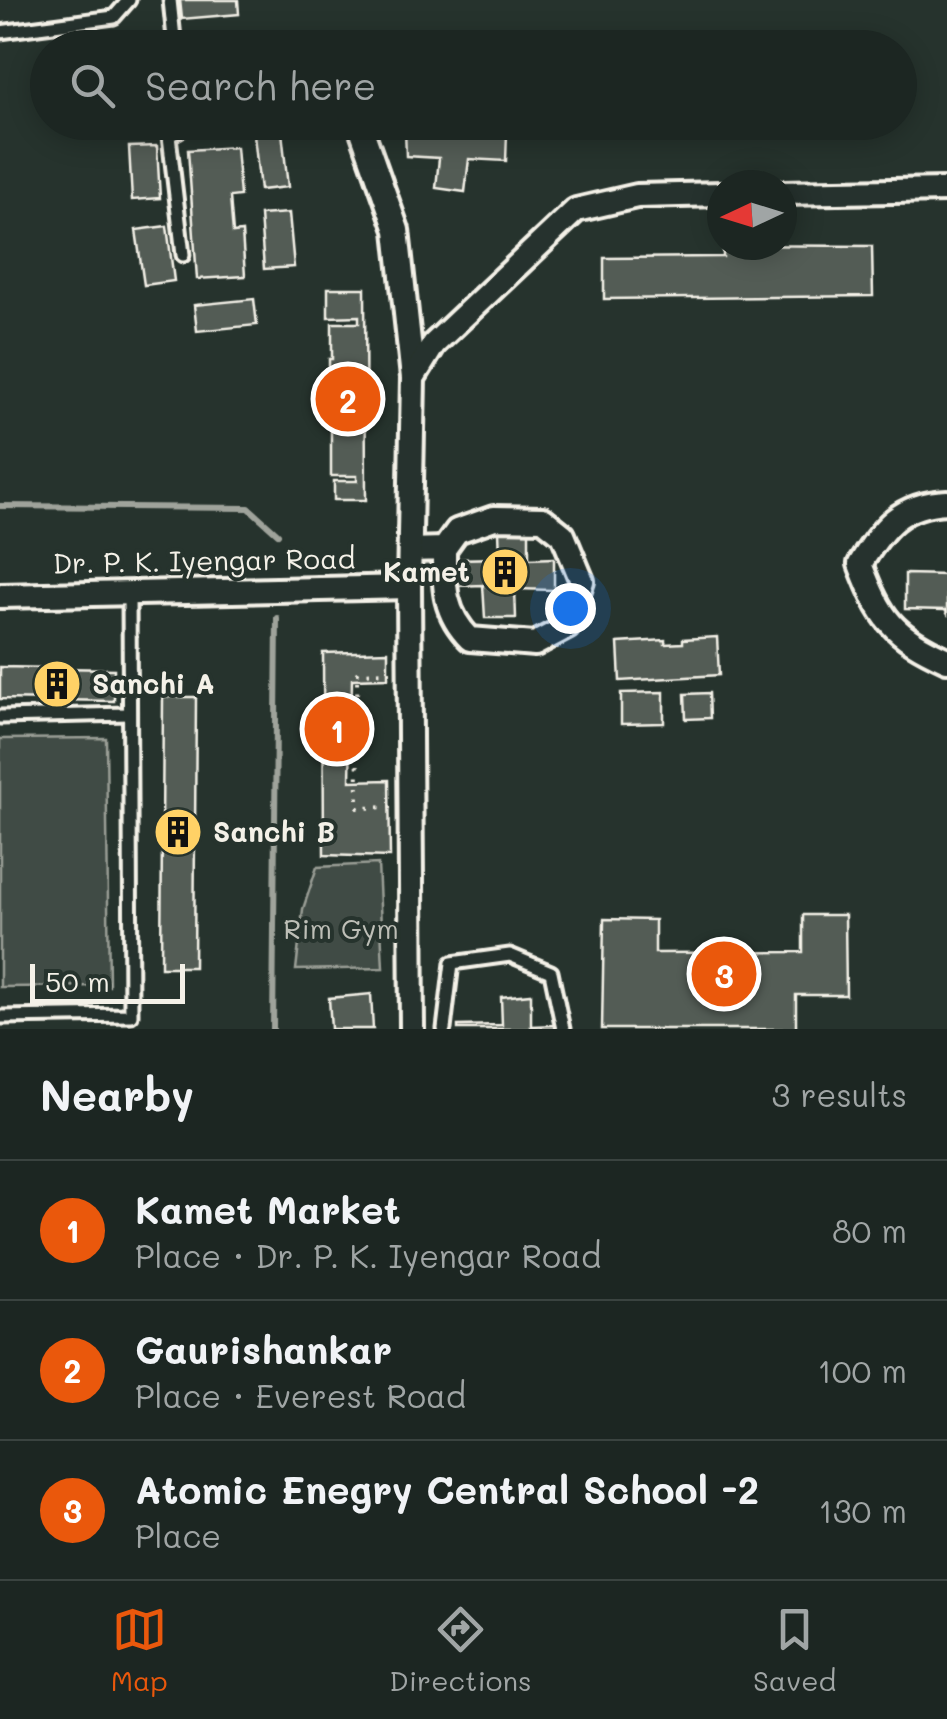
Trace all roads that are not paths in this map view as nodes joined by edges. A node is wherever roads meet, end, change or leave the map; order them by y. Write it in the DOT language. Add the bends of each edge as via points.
graph roads {
  1 [pos="129,0"];
  2 [pos="170,0"];
  3 [pos="174,30"];
  4 [pos="0,32"];
  5 [pos="169,140"];
  6 [pos="365,140"];
  7 [pos="947,190"];
  8 [pos="797,193"];
  9 [pos="707,194"];
  10 [pos="183,255"];
  11 [pos="413,378"];
  12 [pos="947,502"];
  13 [pos="444,549"];
  14 [pos="410,550"];
  15 [pos="409,586"];
  16 [pos="129,592"];
  17 [pos="0,596"];
  18 [pos="947,660"];
  19 [pos="129,714"];
  20 [pos="0,717"];
  21 [pos="0,1017"];
  22 [pos="412,1029"];
  23 [pos="444,1029"];
  24 [pos="563,1029"];
  1 -- 4 [label="lane" via="114,17"];
  2 -- 3 [label="lane"];
  5 -- 10 [label="lane"];
  6 -- 11 [label="street" via="396,230"];
  7 -- 8 [label="street"];
  9 -- 11 [label="street" via="636,196 576,210 434,344"];
  11 -- 14 [label="street"];
  12 -- 18 [label="street" via="907,511 882,528 860,564 898,634"];
  13 -- 13 [label="street" via="457,530 494,518 543,519 563,534 582,581 567,626 535,644 470,639 455,624 444,596"];
  13 -- 14 [label="street"];
  14 -- 15 [label="street"];
  15 -- 16 [label="street, Dr. P. K. Iyengar Road"];
  15 -- 22 [label="street"];
  16 -- 17 [label="street, Dr. P. K. Iyengar Road"];
  16 -- 19 [label="lane"];
  19 -- 20 [label="lane"];
  19 -- 21 [label="lane" via="131,1015"];
  23 -- 24 [label="lane" via="452,963 510,955 551,972"];
}
